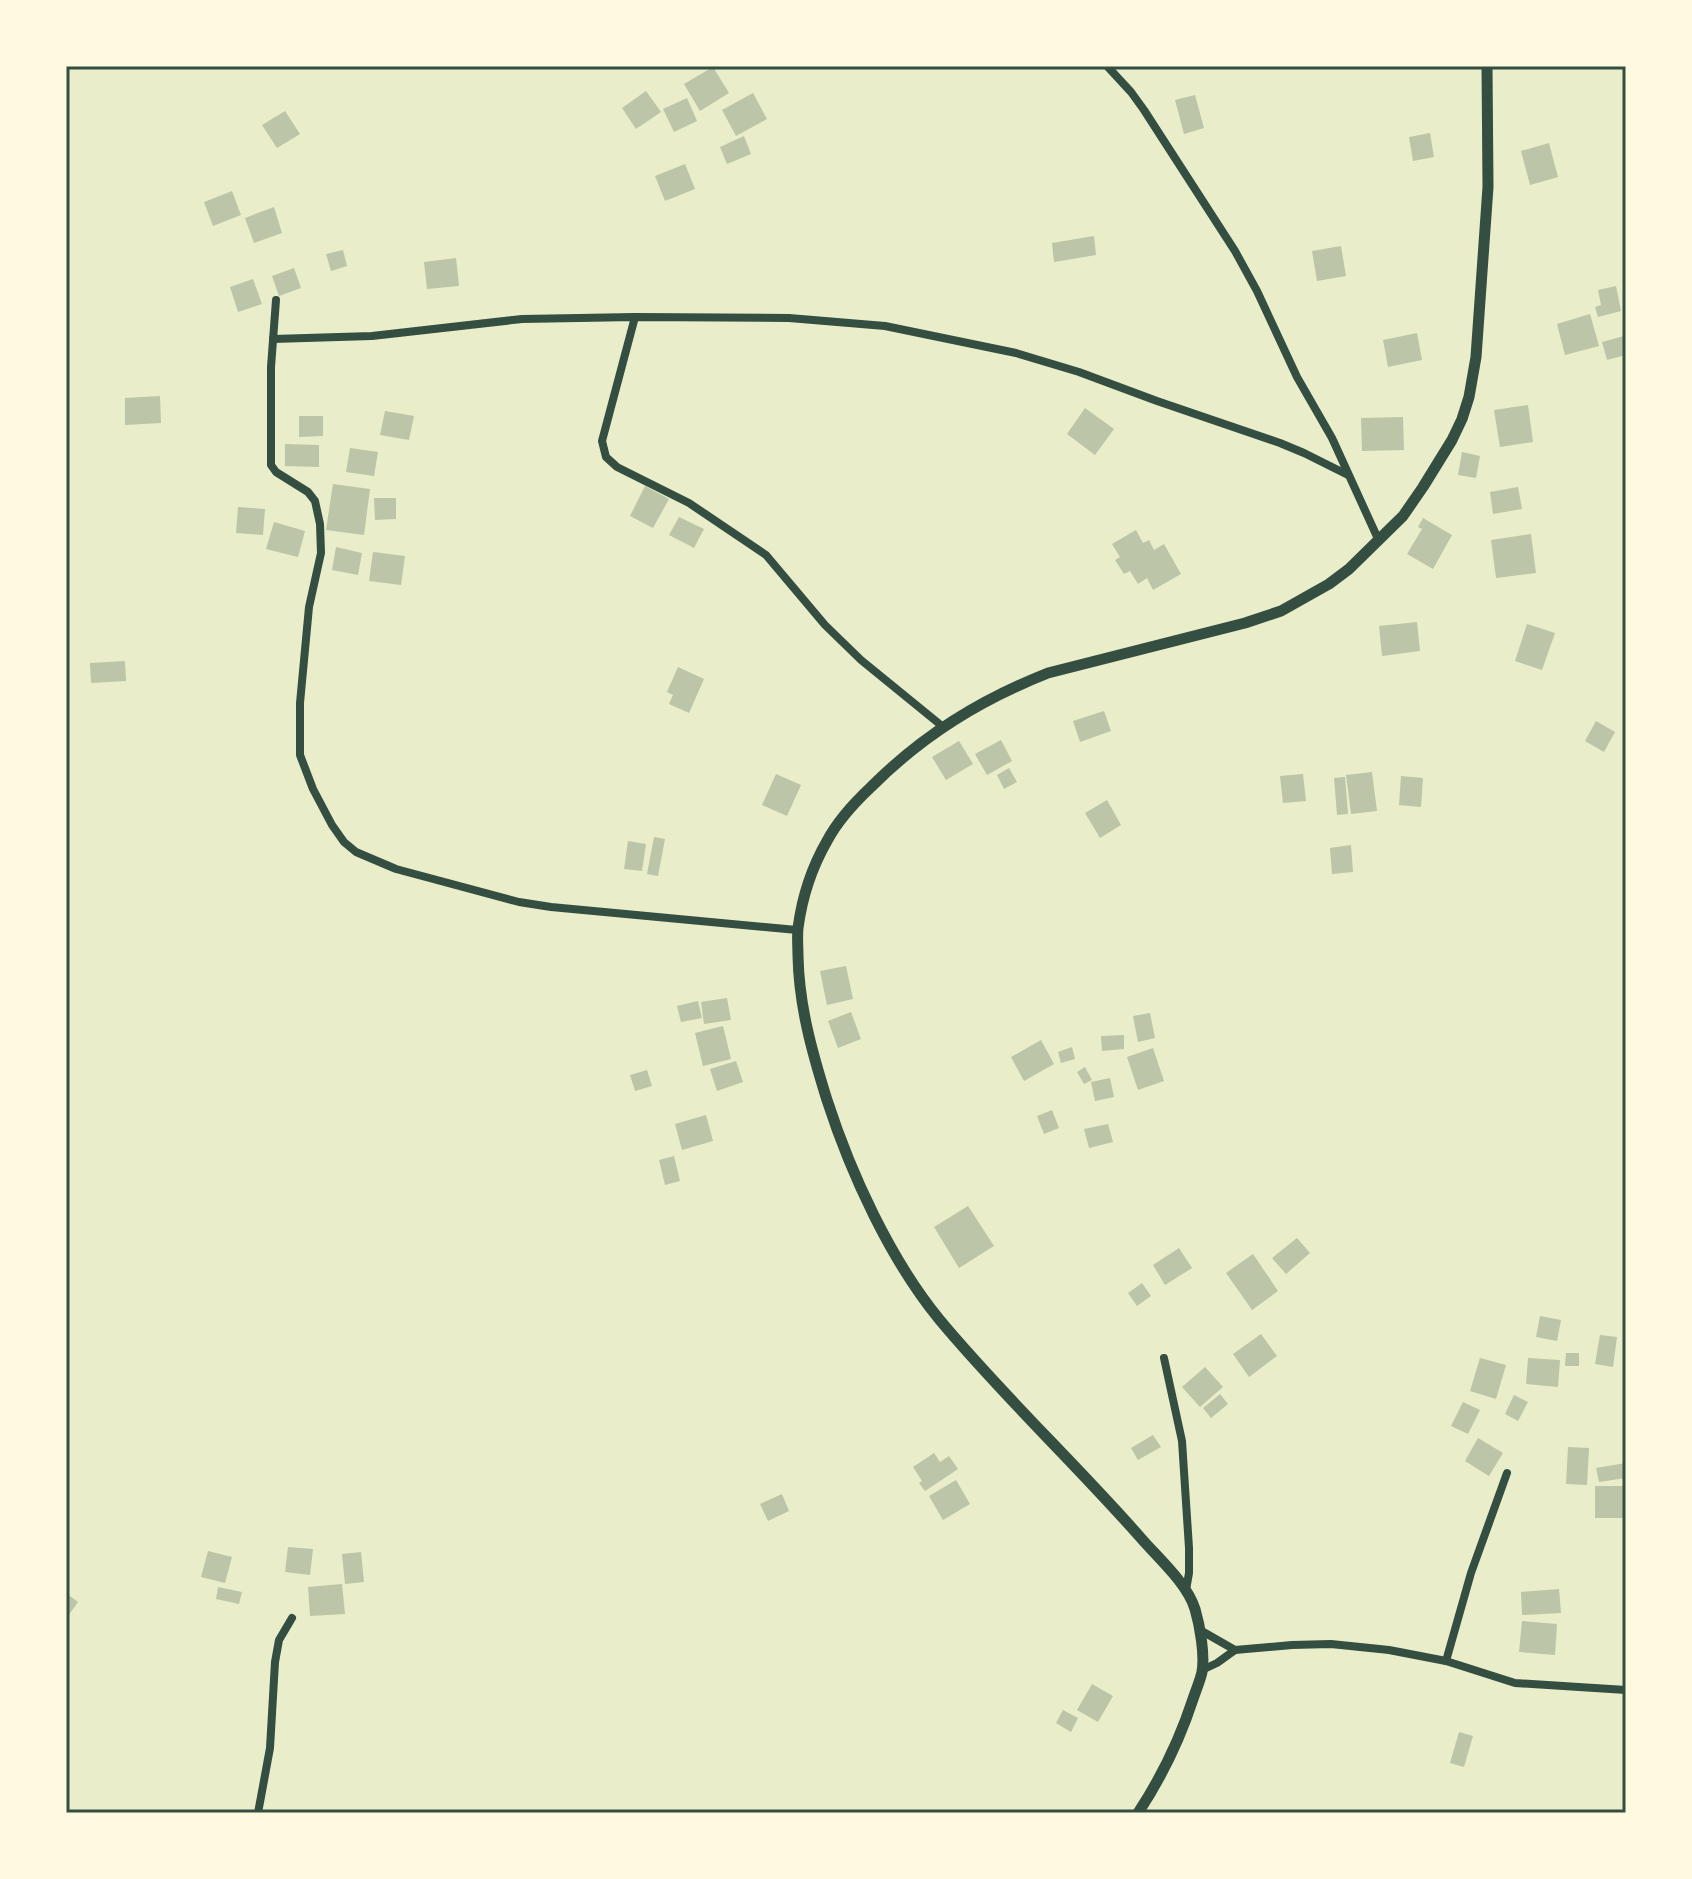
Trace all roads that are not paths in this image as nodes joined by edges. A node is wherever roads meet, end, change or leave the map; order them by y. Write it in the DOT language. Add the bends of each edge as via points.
graph roads {
  1 [pos="1107,66"];
  2 [pos="1487,66"];
  3 [pos="276,300"];
  4 [pos="635,317"];
  5 [pos="273,339"];
  6 [pos="1348,475"];
  7 [pos="1379,541"];
  8 [pos="942,726"];
  9 [pos="797,930"];
  10 [pos="1164,1358"];
  11 [pos="1507,1473"];
  12 [pos="1186,1590"];
  13 [pos="292,1618"];
  14 [pos="1200,1630"];
  15 [pos="1235,1650"];
  16 [pos="1446,1661"];
  17 [pos="1202,1670"];
  18 [pos="1626,1690"];
  19 [pos="258,1813"];
  20 [pos="1138,1813"];
  1 -- 6 [label="street" via="1144,110 1235,251"];
  2 -- 7 [label="street" via="1488,187 1469,397 1452,440 1423,487"];
  3 -- 5 [label="street"];
  4 -- 5 [label="street" via="522,319 372,336"];
  4 -- 6 [label="street" via="802,319 885,326 977,344 1079,372 1280,443"];
  4 -- 8 [label="street" via="602,441 606,457 689,503 766,555 834,634"];
  5 -- 9 [label="street" via="271,465 308,492 320,524 321,553 309,607 300,703 300,755 322,809 344,842 396,869 519,902"];
  6 -- 7 [label="street"];
  7 -- 8 [label="street" via="1329,584 1281,611 1048,673"];
  8 -- 9 [label="street" via="885,773 826,841 808,882"];
  9 -- 12 [label="street" via="804,1022 836,1127 908,1278 965,1349"];
  10 -- 12 [label="street" via="1182,1441 1189,1548"];
  11 -- 16 [label="street"];
  12 -- 14 [label="street"];
  13 -- 19 [label="street" via="279,1640 275,1662 270,1748"];
  14 -- 15 [label="street"];
  14 -- 17 [label="street"];
  15 -- 16 [label="street" via="1331,1644"];
  15 -- 17 [label="street"];
  16 -- 18 [label="street" via="1515,1683"];
  17 -- 20 [label="street" via="1181,1731"];
}
